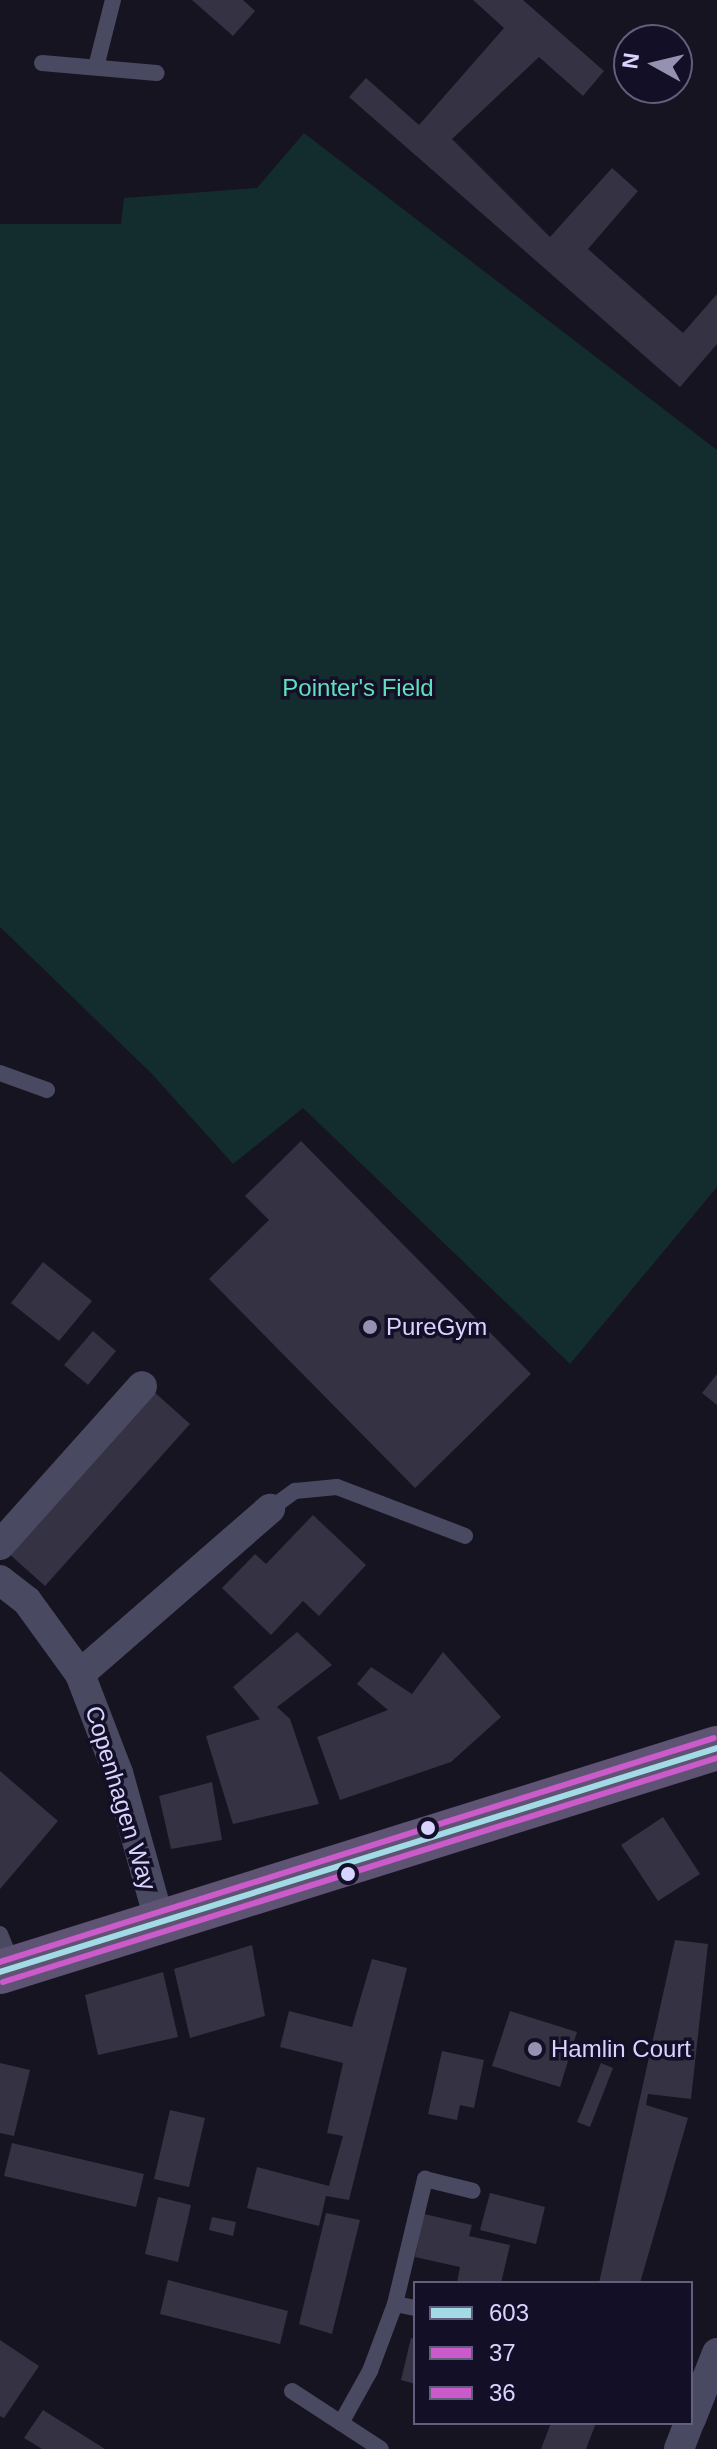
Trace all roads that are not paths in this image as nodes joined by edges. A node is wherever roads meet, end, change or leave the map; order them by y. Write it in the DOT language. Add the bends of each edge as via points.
graph roads {
  1 [pos="113,0"];
  2 [pos="42,63"];
  3 [pos="96,67"];
  4 [pos="157,73"];
  5 [pos="0,1073"];
  6 [pos="47,1090"];
  7 [pos="142,1386"];
  8 [pos="270,1509"];
  9 [pos="465,1536"];
  10 [pos="0,1545"];
  11 [pos="0,1580"];
  12 [pos="80,1674"];
  13 [pos="717,1748"];
  14 [pos="160,1923"];
  15 [pos="4,1958"];
  16 [pos="473,2191"];
  17 [pos="395,2304"];
  18 [pos="413,2308"];
  19 [pos="717,2353"];
  20 [pos="292,2391"];
  21 [pos="693,2413"];
  22 [pos="341,2423"];
  23 [pos="688,2425"];
  24 [pos="381,2449"];
  25 [pos="679,2449"];
  1 -- 3 [label="lane"];
  2 -- 3 [label="lane"];
  3 -- 4 [label="lane"];
  5 -- 6 [label="lane"];
  7 -- 10 [label="street"];
  8 -- 9 [label="lane" via="295,1491 337,1487"];
  8 -- 12 [label="street, Copenhagen Way"];
  11 -- 12 [label="street, Copenhagen Way" via="27,1601"];
  12 -- 14 [label="street, Copenhagen Way" via="118,1773"];
  13 -- 14 [label="main road"];
  14 -- 15 [label="main road"];
  16 -- 17 [label="lane" via="425,2179"];
  17 -- 18 [label="lane"];
  17 -- 22 [label="lane" via="370,2371"];
  19 -- 21 [label="street"];
  20 -- 22 [label="lane"];
  22 -- 24 [label="lane"];
  23 -- 25 [label="street"];
}
